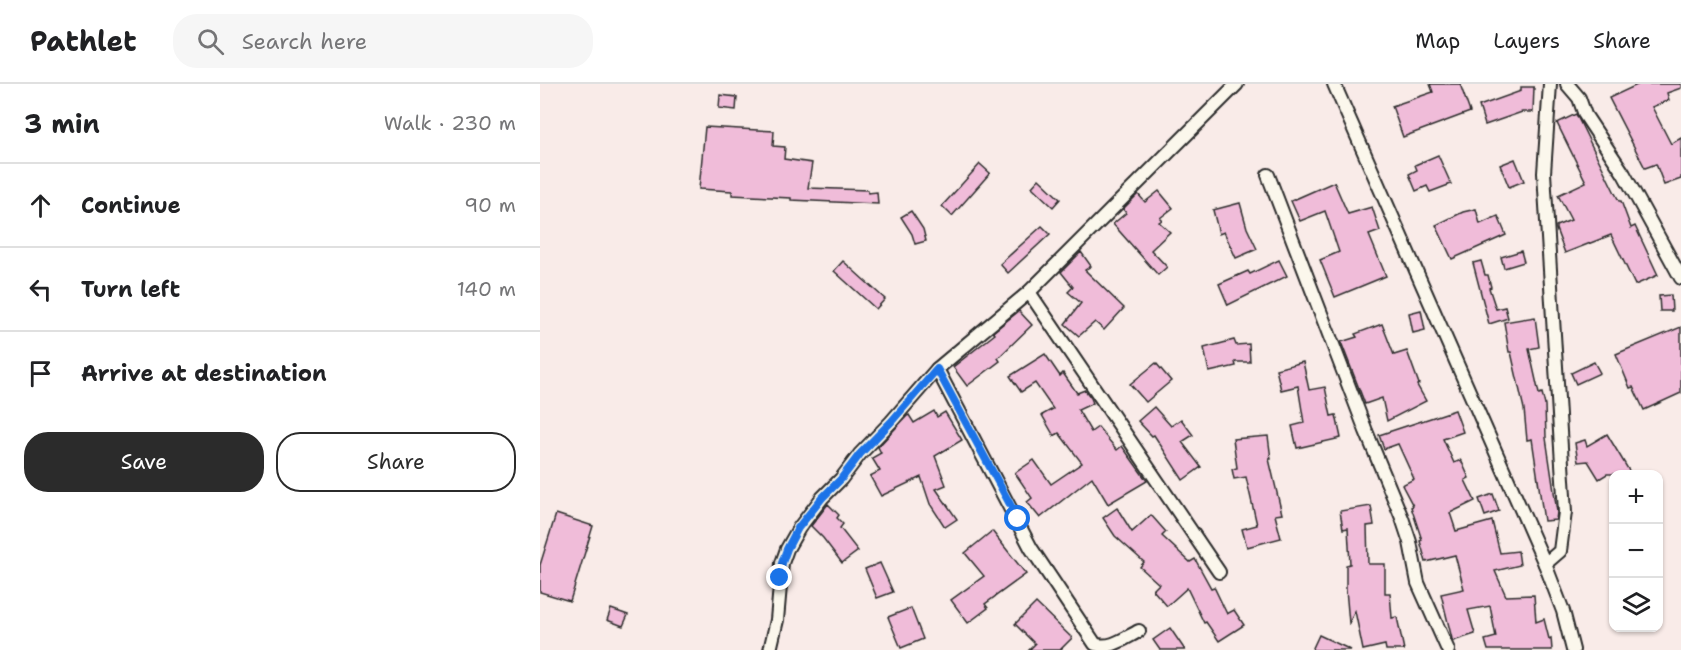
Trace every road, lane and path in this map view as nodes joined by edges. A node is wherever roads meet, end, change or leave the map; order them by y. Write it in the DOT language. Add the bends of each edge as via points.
graph roads {
  1 [pos="1237,84"];
  2 [pos="1334,84"];
  3 [pos="1550,84"];
  4 [pos="1567,84"];
  5 [pos="1268,175"];
  6 [pos="1681,278"];
  7 [pos="1029,292"];
  8 [pos="937,369"];
  9 [pos="1545,564"];
  10 [pos="1219,572"];
  11 [pos="1139,631"];
  12 [pos="770,650"];
  13 [pos="1448,650"];
  14 [pos="1573,650"];
  1 -- 7 [label="street"];
  2 -- 9 [label="street"];
  3 -- 9 [label="street" via="1544,173 1565,512 1560,550"];
  4 -- 6 [label="street" via="1624,174"];
  5 -- 13 [label="street" via="1402,518 1418,583"];
  7 -- 8 [label="street"];
  7 -- 10 [label="street"];
  8 -- 11 [label="street" via="1032,548 1095,644 1112,645"];
  8 -- 12 [label="street" via="798,528 782,563"];
  9 -- 14 [label="street"];
}
